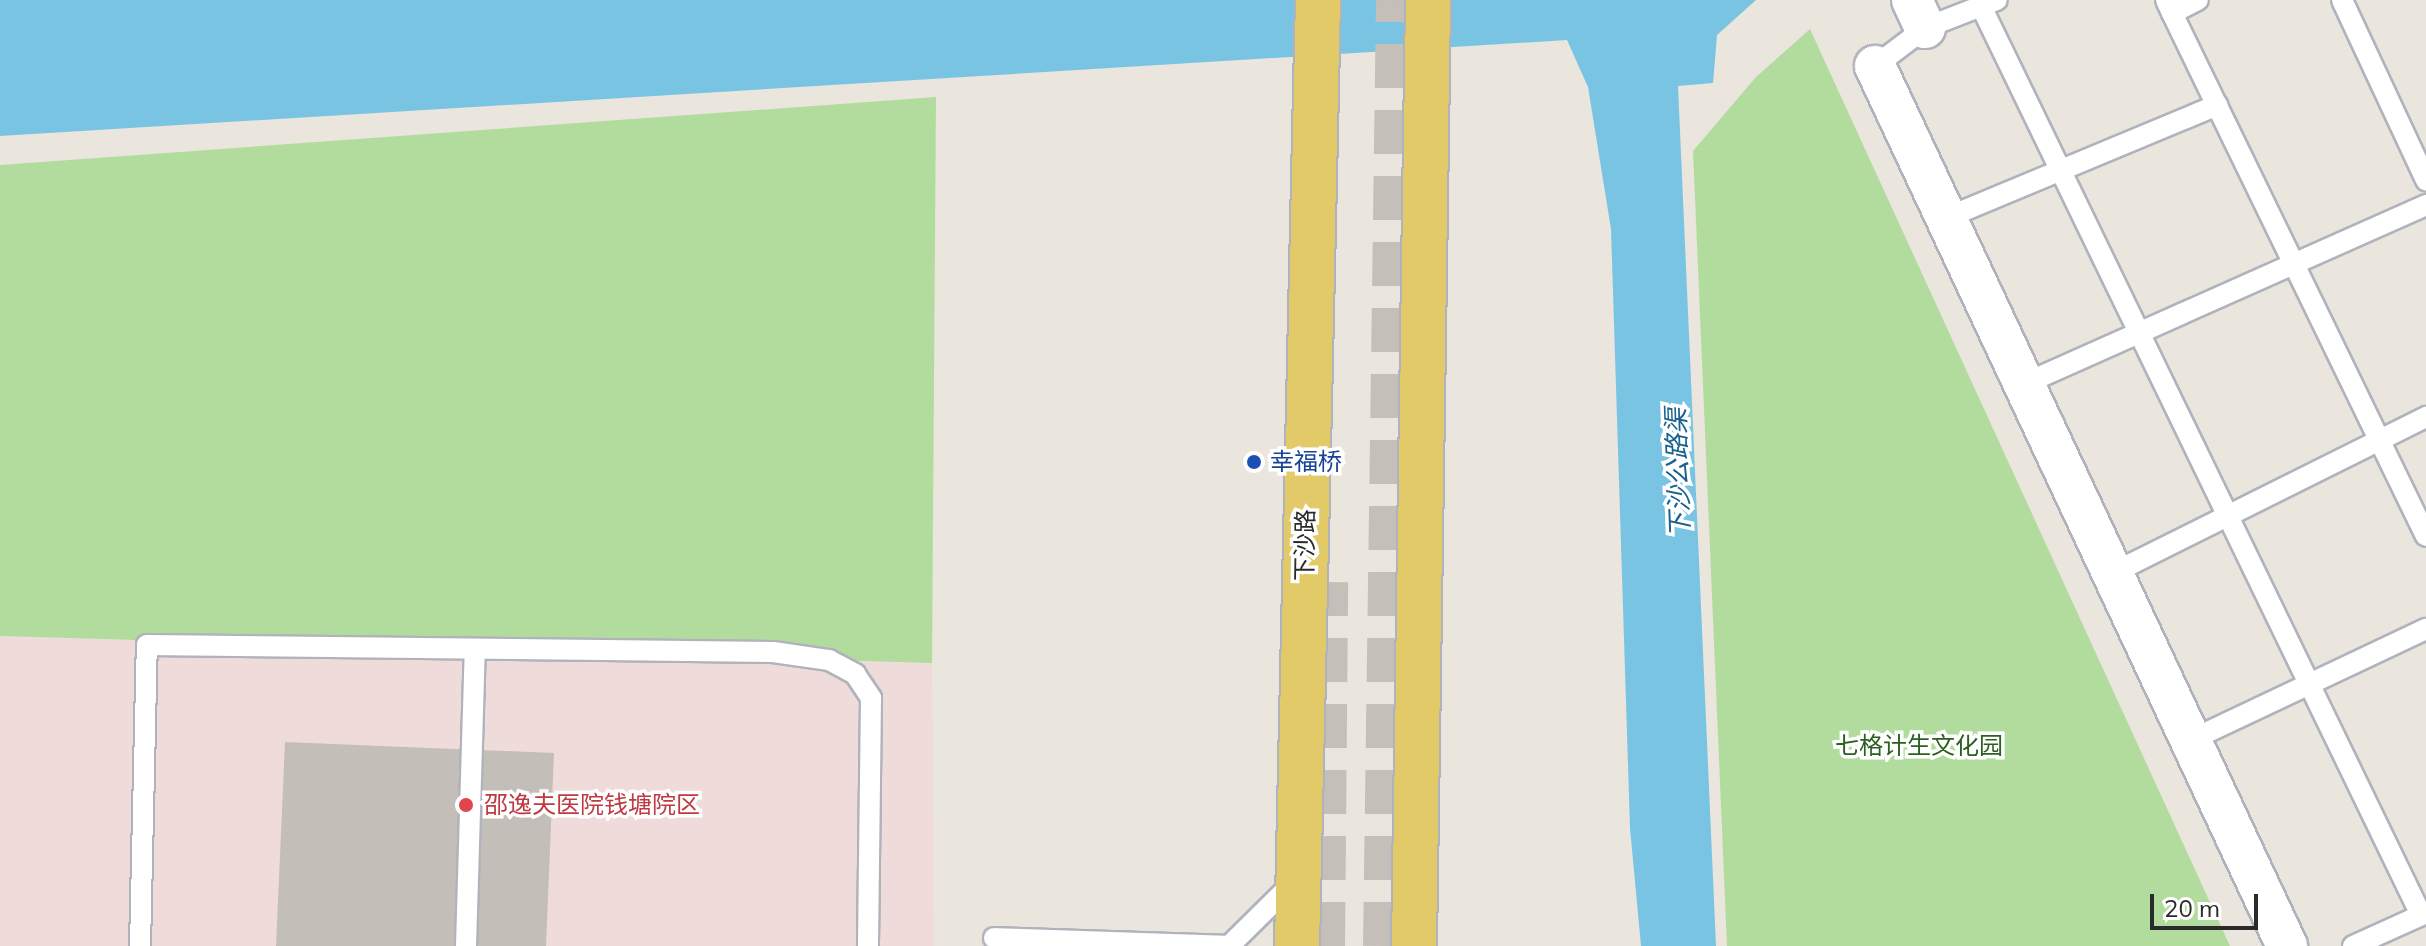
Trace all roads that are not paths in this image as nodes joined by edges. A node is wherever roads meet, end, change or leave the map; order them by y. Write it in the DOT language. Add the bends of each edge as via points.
graph roads {
  1 [pos="1318,0"];
  2 [pos="1428,0"];
  3 [pos="2198,0"];
  4 [pos="2342,0"];
  5 [pos="1989,3"];
  6 [pos="2169,6"];
  7 [pos="1918,14"];
  8 [pos="1875,66"];
  9 [pos="2217,105"];
  10 [pos="2061,170"];
  11 [pos="2426,180"];
  12 [pos="2426,205"];
  13 [pos="1946,218"];
  14 [pos="2294,264"];
  15 [pos="2139,332"];
  16 [pos="2024,384"];
  17 [pos="2426,417"];
  18 [pos="2380,440"];
  19 [pos="2228,516"];
  20 [pos="2426,536"];
  21 [pos="2113,573"];
  22 [pos="2426,629"];
  23 [pos="475,649"];
  24 [pos="2309,685"];
  25 [pos="2191,740"];
  26 [pos="1298,878"];
  27 [pos="2424,914"];
  28 [pos="994,938"];
  29 [pos="140,946"];
  30 [pos="466,946"];
  31 [pos="868,946"];
  32 [pos="1229,946"];
  33 [pos="1297,946"];
  34 [pos="1414,946"];
  35 [pos="2287,946"];
  36 [pos="2353,946"];
  1 -- 26 [label="main road, 下沙路"];
  2 -- 34 [label="main road"];
  3 -- 6 [label="lane"];
  4 -- 11 [label="lane"];
  5 -- 7 [label="lane"];
  5 -- 10 [label="lane"];
  6 -- 9 [label="lane"];
  7 -- 8 [label="lane"];
  8 -- 13 [label="street"];
  9 -- 10 [label="lane"];
  9 -- 14 [label="lane"];
  10 -- 13 [label="lane"];
  10 -- 15 [label="lane"];
  12 -- 14 [label="lane"];
  13 -- 16 [label="street"];
  14 -- 15 [label="lane"];
  14 -- 18 [label="lane"];
  15 -- 16 [label="lane"];
  15 -- 19 [label="lane"];
  16 -- 21 [label="street"];
  17 -- 18 [label="lane"];
  18 -- 19 [label="lane"];
  18 -- 20 [label="lane"];
  19 -- 21 [label="lane"];
  19 -- 24 [label="lane"];
  21 -- 25 [label="street"];
  22 -- 24 [label="lane"];
  23 -- 29 [label="lane" via="147,645"];
  23 -- 30 [label="lane"];
  23 -- 31 [label="lane" via="773,652 829,660 855,674 871,698"];
  24 -- 25 [label="lane"];
  24 -- 27 [label="lane"];
  25 -- 35 [label="street"];
  26 -- 32 [label="lane"];
  26 -- 33 [label="main road, 下沙路"];
  27 -- 36 [label="lane"];
  28 -- 32 [label="lane"];
}
